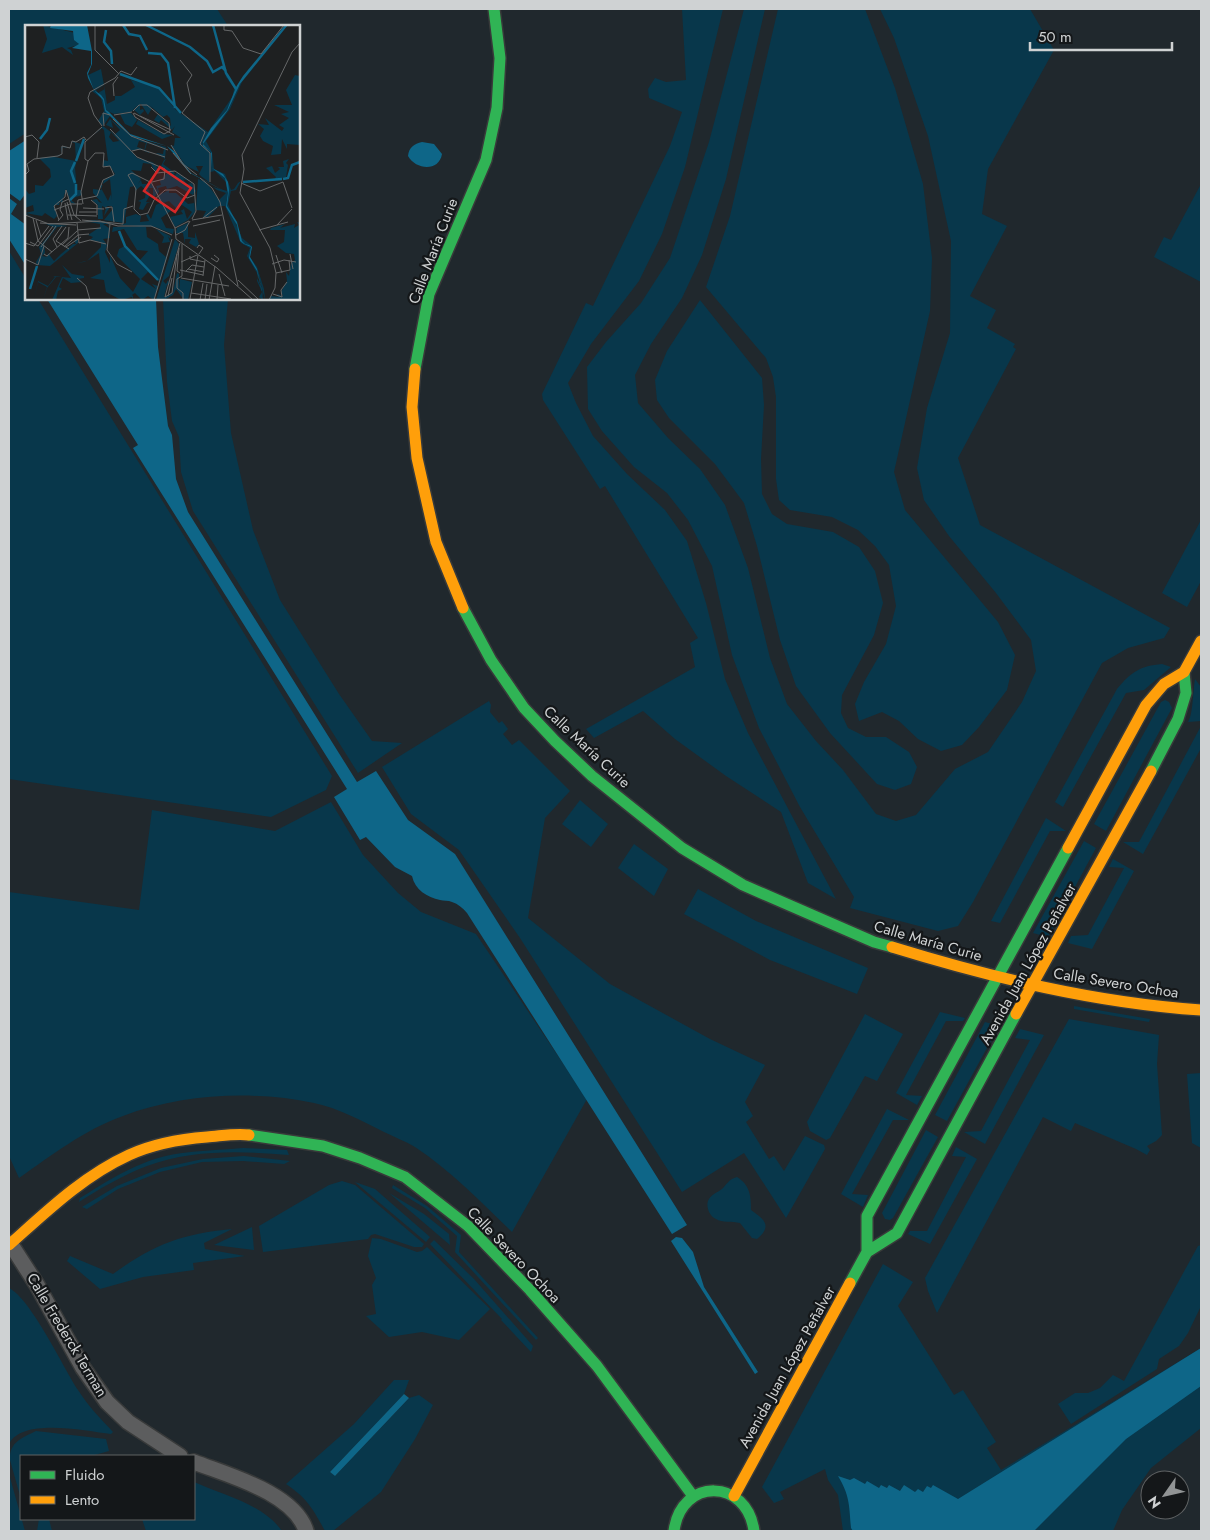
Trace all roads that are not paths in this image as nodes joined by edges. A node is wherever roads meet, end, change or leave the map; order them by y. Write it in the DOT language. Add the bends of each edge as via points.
graph roads {
  1 [pos="494,9"];
  2 [pos="1201,641"];
  3 [pos="1184,672"];
  4 [pos="998,976"];
  5 [pos="1033,985"];
  6 [pos="1201,1010"];
  7 [pos="9,1242"];
  8 [pos="867,1252"];
  9 [pos="178,1455"];
  10 [pos="195,1462"];
  11 [pos="693,1496"];
  12 [pos="734,1496"];
  13 [pos="306,1531"];
  14 [pos="674,1531"];
  15 [pos="754,1531"];
  1 -- 4 [label="street, Calle María Curie" via="500,58 497,108 486,160 429,294 416,357 412,407 417,458 436,542 467,618 490,660 524,708 592,776 682,848 743,885 874,942"];
  2 -- 3 [label="street, Avenida Juan López Peñalver"];
  3 -- 4 [label="street, Avenida Juan López Peñalver" via="1164,684 1146,705"];
  3 -- 5 [label="street, Avenida Juan López Peñalver" via="1186,692 1178,719"];
  4 -- 5 [label="street, Calle Severo Ochoa"];
  4 -- 8 [label="street, Avenida Juan López Peñalver" via="867,1216"];
  5 -- 6 [label="street, Calle Severo Ochoa" via="1154,1007"];
  5 -- 8 [label="street, Avenida Juan López Peñalver" via="897,1233"];
  7 -- 9 [label="street, Calle Frederck Terman" via="83,1368 107,1402 128,1422"];
  7 -- 11 [label="street, Calle Severo Ochoa" via="95,1174 129,1155 162,1144 246,1134 323,1146 360,1158 405,1177 468,1226 597,1366"];
  8 -- 12 [label="street, Avenida Juan López Peñalver"];
  10 -- 13 [label="street" via="269,1492 289,1506 304,1523"];
  11 -- 12 [label="street" via="713,1491"];
  11 -- 14 [label="street" via="676,1518"];
  12 -- 15 [label="street" via="752,1517"];
}
